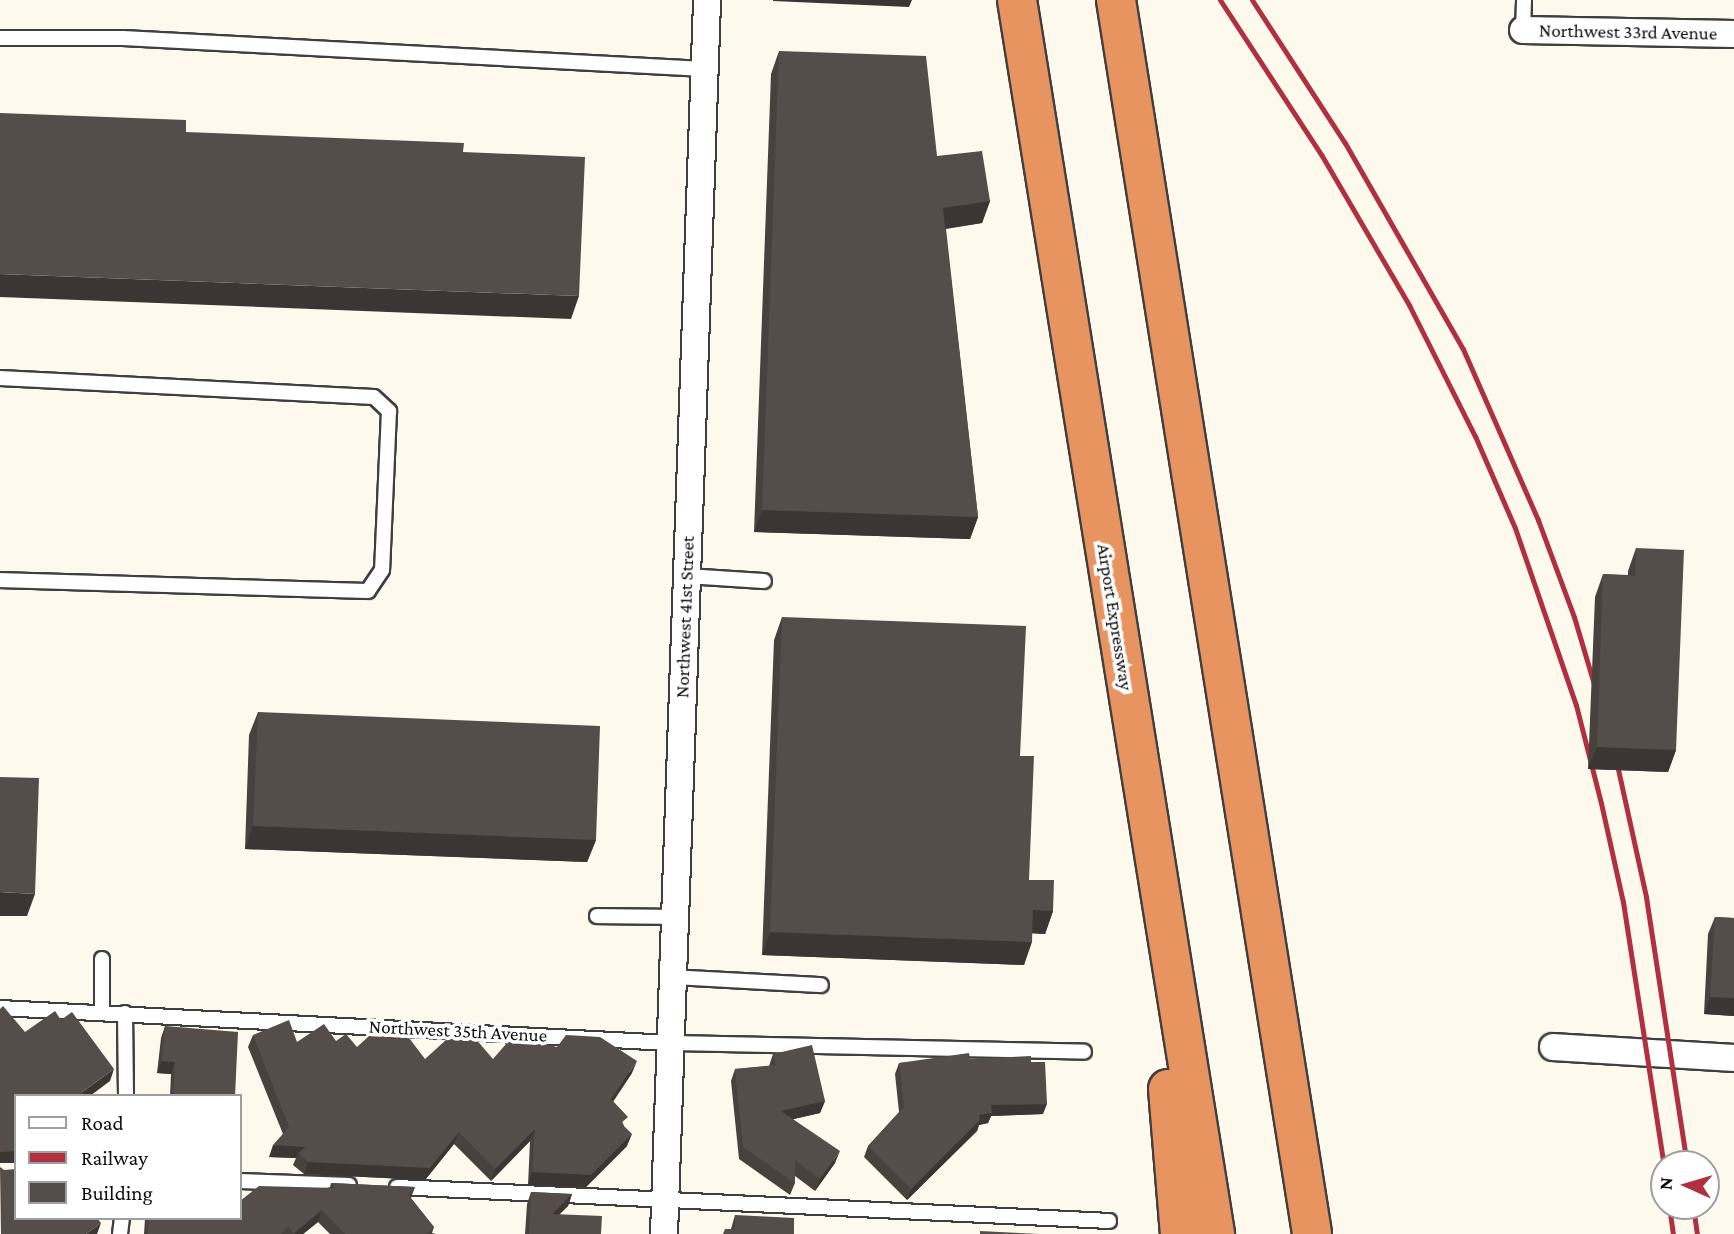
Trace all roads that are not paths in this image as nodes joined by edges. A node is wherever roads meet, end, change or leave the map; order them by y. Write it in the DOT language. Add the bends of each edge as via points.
graph roads {
  1 [pos="707,0"];
  2 [pos="1017,0"];
  3 [pos="1116,0"];
  4 [pos="1524,0"];
  5 [pos="1523,30"];
  6 [pos="1734,34"];
  7 [pos="0,38"];
  8 [pos="704,69"];
  9 [pos="0,378"];
  10 [pos="686,576"];
  11 [pos="0,580"];
  12 [pos="764,581"];
  13 [pos="1142,784"];
  14 [pos="597,916"];
  15 [pos="674,917"];
  16 [pos="102,959"];
  17 [pos="671,977"];
  18 [pos="821,985"];
  19 [pos="0,1008"];
  20 [pos="102,1012"];
  21 [pos="125,1013"];
  22 [pos="669,1043"];
  23 [pos="1553,1047"];
  24 [pos="1084,1052"];
  25 [pos="1734,1058"];
  26 [pos="126,1094"];
  27 [pos="242,1181"];
  28 [pos="666,1199"];
  29 [pos="1109,1221"];
  30 [pos="664,1234"];
  31 [pos="1180,1234"];
  32 [pos="1215,1234"];
  33 [pos="1312,1234"];
  1 -- 8 [label="street, Northwest 41st Street"];
  2 -- 13 [label="highway, Airport Expressway"];
  3 -- 33 [label="highway"];
  4 -- 5 [label="lane"];
  5 -- 6 [label="street, Northwest 33rd Avenue"];
  7 -- 8 [label="lane" via="137,38"];
  8 -- 10 [label="street, Northwest 41st Street"];
  9 -- 11 [label="lane" via="374,397 389,411 382,570 368,592"];
  10 -- 12 [label="lane"];
  10 -- 15 [label="street, Northwest 41st Street"];
  13 -- 31 [label="highway"];
  13 -- 32 [label="highway, Airport Expressway"];
  14 -- 15 [label="lane"];
  15 -- 17 [label="street, Northwest 41st Street"];
  16 -- 20 [label="lane"];
  17 -- 18 [label="lane"];
  17 -- 22 [label="street, Northwest 41st Street"];
  19 -- 20 [label="lane, Northwest 35th Avenue"];
  20 -- 21 [label="lane, Northwest 35th Avenue"];
  21 -- 22 [label="lane, Northwest 35th Avenue"];
  21 -- 26 [label="lane"];
  22 -- 24 [label="lane, Northwest 35th Avenue"];
  22 -- 28 [label="street, Northwest 41st Street"];
  23 -- 25 [label="street"];
  27 -- 28 [label="lane"];
  28 -- 29 [label="lane"];
  28 -- 30 [label="street, Northwest 41st Street"];
}
